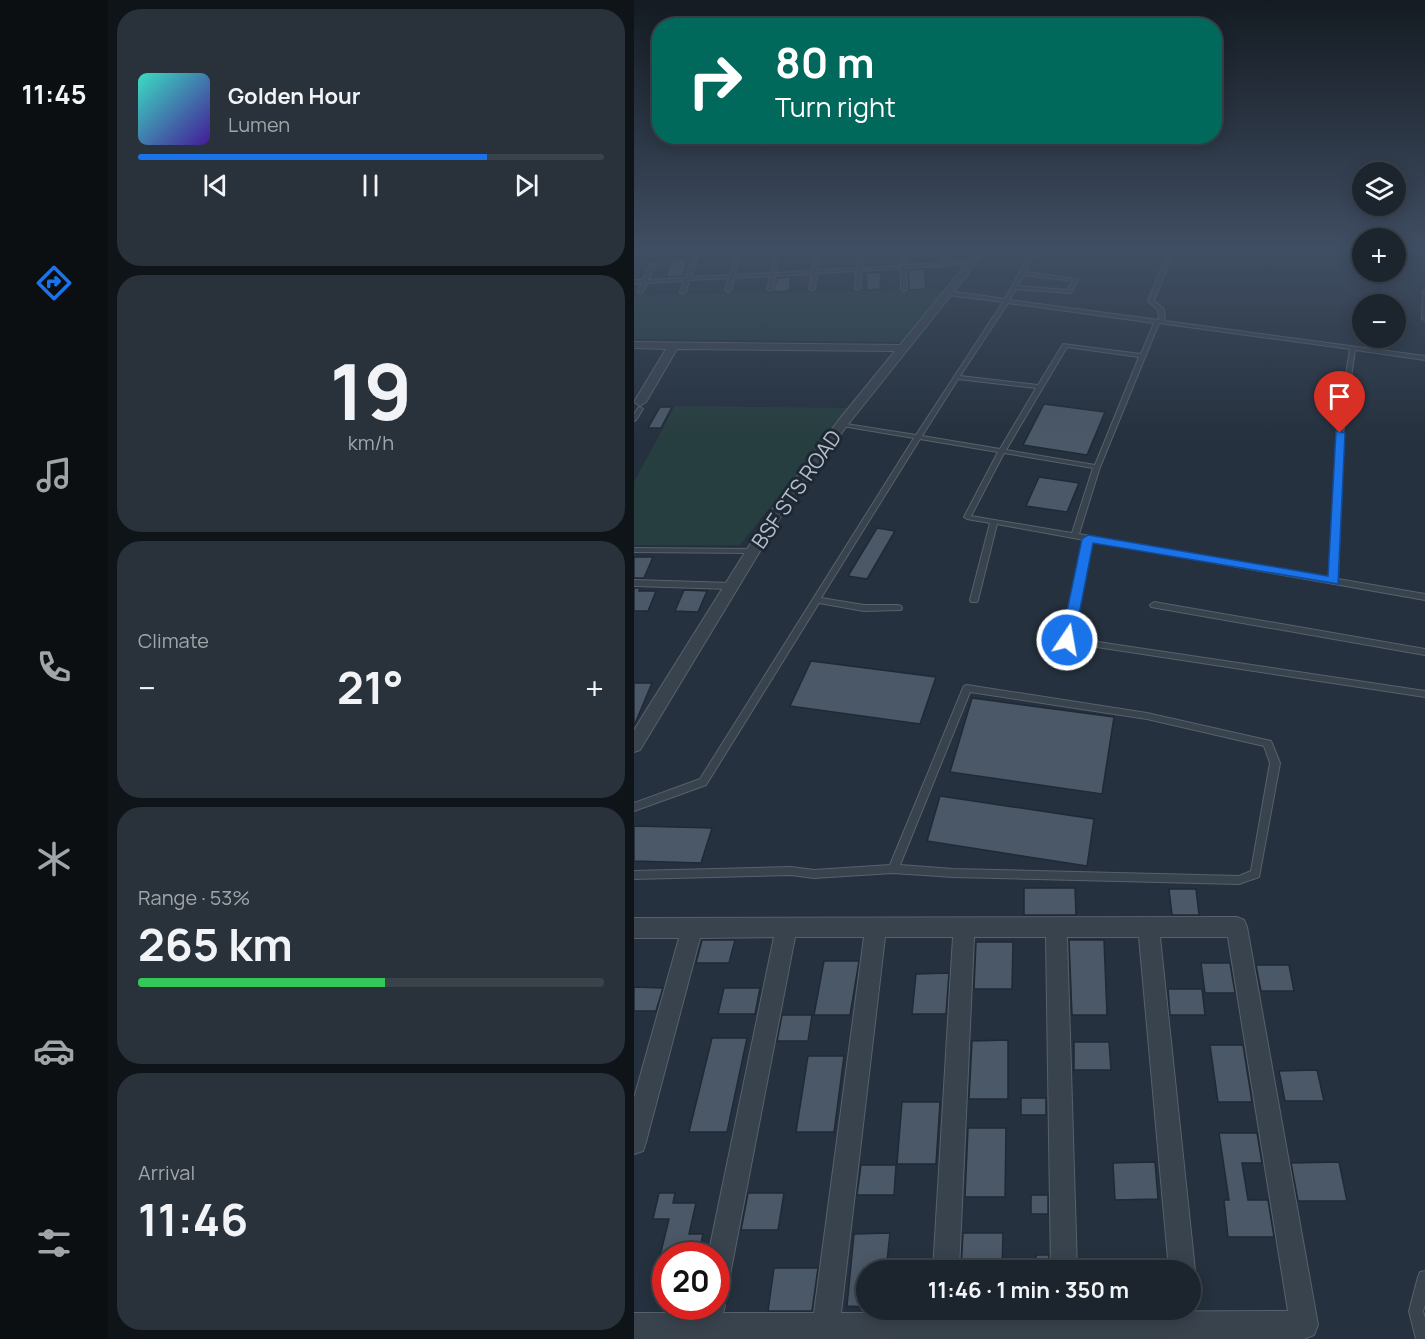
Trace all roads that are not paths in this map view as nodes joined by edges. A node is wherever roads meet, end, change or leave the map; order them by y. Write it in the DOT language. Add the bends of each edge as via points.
graph roads {
  1 [pos="933,312"];
  2 [pos="998,312"];
  3 [pos="1093,312"];
  4 [pos="1161,312"];
  5 [pos="1160,322"];
  6 [pos="634,345"];
  7 [pos="674,345"];
  8 [pos="904,348"];
  9 [pos="1352,348"];
  10 [pos="1353,348"];
  11 [pos="1143,356"];
  12 [pos="1424,358"];
  13 [pos="956,377"];
  14 [pos="1041,387"];
  15 [pos="640,405"];
  16 [pos="634,419"];
  17 [pos="842,424"];
  18 [pos="918,437"];
  19 [pos="1002,451"];
  20 [pos="1097,467"];
  21 [pos="994,522"];
  22 [pos="1075,536"];
  23 [pos="1088,539"];
  24 [pos="634,550"];
  25 [pos="752,551"];
  26 [pos="1334,581"];
  27 [pos="634,583"];
  28 [pos="732,586"];
  29 [pos="1424,597"];
  30 [pos="816,600"];
  31 [pos="974,600"];
  32 [pos="1154,605"];
  33 [pos="898,608"];
  34 [pos="1424,652"];
  35 [pos="1424,694"];
  36 [pos="634,745"];
  37 [pos="634,807"];
  38 [pos="893,869"];
  39 [pos="634,875"];
  40 [pos="876,927"];
  41 [pos="964,927"];
  42 [pos="1056,927"];
  43 [pos="1149,927"];
  44 [pos="634,928"];
  45 [pos="692,928"];
  46 [pos="786,928"];
  47 [pos="634,1142"];
  48 [pos="724,1242"];
  49 [pos="947,1260"];
  50 [pos="1064,1260"];
  51 [pos="1181,1260"];
  52 [pos="1424,1277"];
  53 [pos="730,1319"];
  54 [pos="1201,1319"];
  55 [pos="686,1320"];
  56 [pos="914,1320"];
  57 [pos="826,1326"];
  58 [pos="634,1327"];
  59 [pos="1423,1339"];
  1 -- 8 [label="street, BSF STS ROAD"];
  2 -- 13 [label="lane"];
  3 -- 5 [label="lane"];
  4 -- 5 [label="lane"];
  5 -- 9 [label="lane"];
  5 -- 11 [label="lane"];
  6 -- 7 [label="street"];
  7 -- 8 [label="street"];
  7 -- 15 [label="street"];
  8 -- 17 [label="street, BSF STS ROAD"];
  10 -- 12 [label="lane"];
  10 -- 26 [label="lane" via="1340,433"];
  11 -- 14 [label="lane" via="1065,345"];
  11 -- 20 [label="lane"];
  13 -- 14 [label="lane"];
  13 -- 18 [label="lane"];
  14 -- 19 [label="lane"];
  15 -- 16 [label="lane"];
  17 -- 18 [label="lane"];
  17 -- 25 [label="street, BSF STS ROAD"];
  18 -- 19 [label="lane"];
  18 -- 30 [label="lane"];
  19 -- 20 [label="lane"];
  19 -- 21 [label="lane" via="967,517"];
  20 -- 22 [label="lane"];
  21 -- 22 [label="lane"];
  21 -- 31 [label="lane"];
  22 -- 23 [label="lane"];
  23 -- 26 [label="lane"];
  23 -- 35 [label="lane" via="1067,640"];
  24 -- 25 [label="lane"];
  25 -- 28 [label="street, BSF STS ROAD"];
  26 -- 29 [label="lane"];
  27 -- 28 [label="lane"];
  28 -- 36 [label="street, BSF STS ROAD"];
  30 -- 33 [label="lane" via="864,608"];
  30 -- 37 [label="lane" via="703,782"];
  32 -- 34 [label="lane"];
  38 -- 38 [label="lane" via="967,688 1147,716 1268,743 1275,763 1255,874 1239,880"];
  38 -- 39 [label="lane" via="814,874 791,870"];
  40 -- 41 [label="street"];
  40 -- 46 [label="street"];
  40 -- 57 [label="street"];
  41 -- 42 [label="street"];
  41 -- 49 [label="street"];
  42 -- 43 [label="street"];
  42 -- 50 [label="street"];
  43 -- 51 [label="street"];
  43 -- 54 [label="street" via="1237,927 1304,1325"];
  44 -- 45 [label="street"];
  45 -- 46 [label="street"];
  45 -- 47 [label="street"];
  46 -- 48 [label="street"];
  52 -- 59 [label="lane" via="1416,1311"];
  53 -- 57 [label="street"];
  55 -- 58 [label="street"];
  56 -- 57 [label="street"];
}
